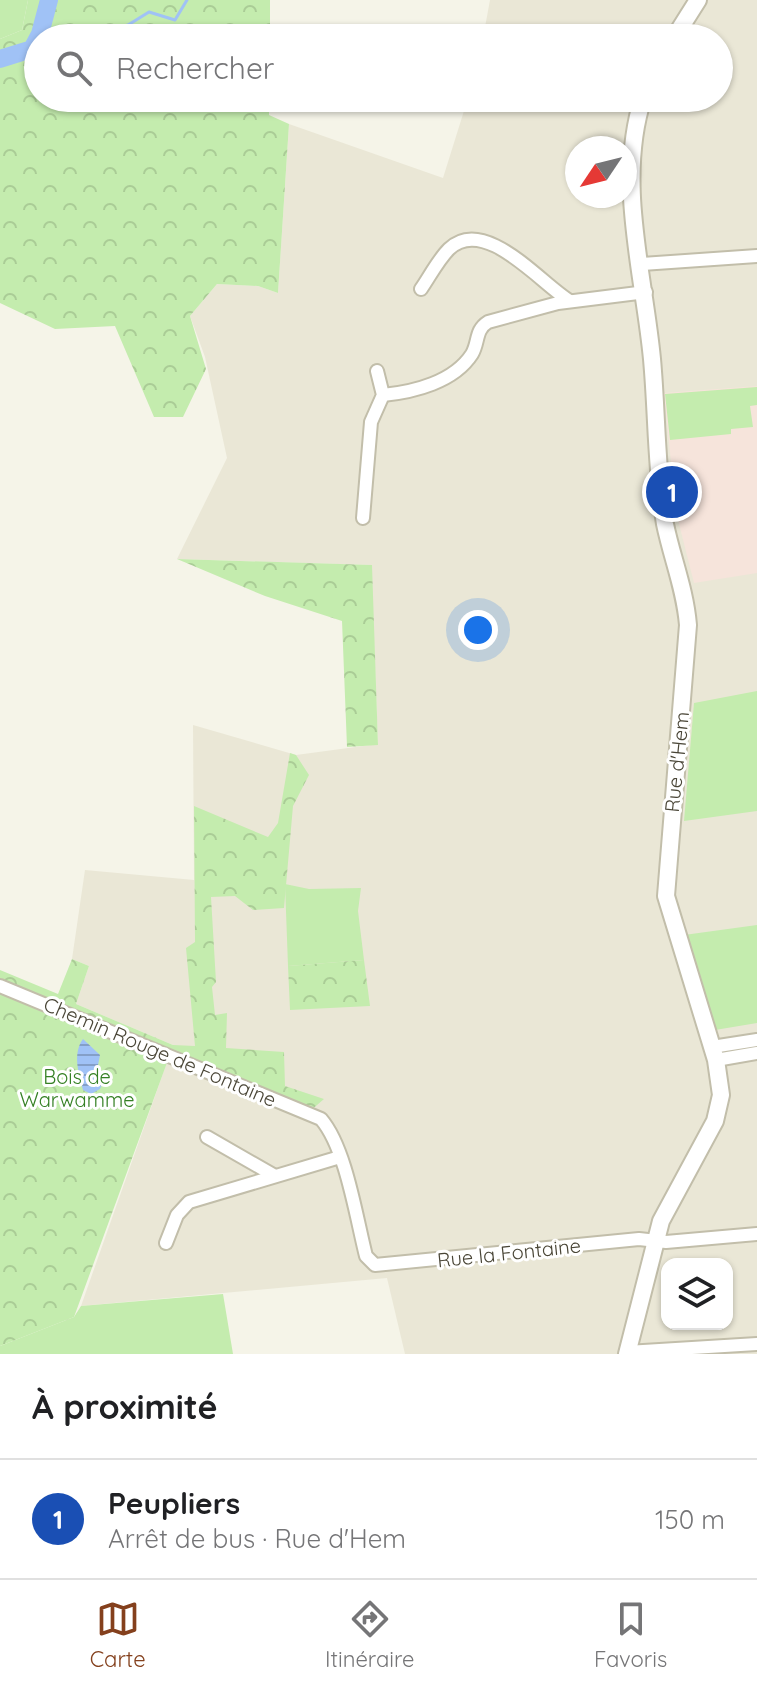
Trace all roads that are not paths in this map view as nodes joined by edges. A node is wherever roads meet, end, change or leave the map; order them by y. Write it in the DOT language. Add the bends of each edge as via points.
graph roads {
  1 [pos="698,0"];
  2 [pos="683,24"];
  3 [pos="641,112"];
  4 [pos="757,256"];
  5 [pos="642,264"];
  6 [pos="421,289"];
  7 [pos="646,292"];
  8 [pos="570,301"];
  9 [pos="377,371"];
  10 [pos="383,395"];
  11 [pos="363,518"];
  12 [pos="0,986"];
  13 [pos="757,1040"];
  14 [pos="757,1053"];
  15 [pos="714,1054"];
  16 [pos="321,1119"];
  17 [pos="207,1137"];
  18 [pos="340,1157"];
  19 [pos="275,1176"];
  20 [pos="757,1234"];
  21 [pos="655,1241"];
  22 [pos="166,1243"];
  23 [pos="757,1344"];
  24 [pos="627,1353"];
  1 -- 2 [label="street"];
  3 -- 5 [label="street, Rue d'Hem" via="631,166"];
  4 -- 5 [label="street"];
  5 -- 7 [label="street, Rue d'Hem"];
  6 -- 8 [label="street" via="452,246 474,242 514,254"];
  7 -- 8 [label="street"];
  7 -- 15 [label="street, Rue d'Hem" via="665,522 688,625 666,896"];
  8 -- 10 [label="street" via="488,322 462,364 427,386"];
  9 -- 10 [label="street"];
  10 -- 11 [label="street" via="371,422"];
  12 -- 16 [label="street, Chemin Rouge de Fontaine"];
  13 -- 15 [label="street"];
  14 -- 15 [label="street"];
  15 -- 21 [label="street, Rue d'Hem" via="721,1088 718,1115 670,1200"];
  16 -- 18 [label="street, Rue la Fontaine"];
  17 -- 19 [label="street"];
  18 -- 19 [label="street"];
  18 -- 21 [label="street, Rue la Fontaine" via="366,1256 375,1265"];
  19 -- 22 [label="street" via="189,1202 179,1210"];
  20 -- 21 [label="street, Rue la Fontaine"];
  21 -- 24 [label="street, Rue d'Hem"];
  23 -- 24 [label="street"];
}
